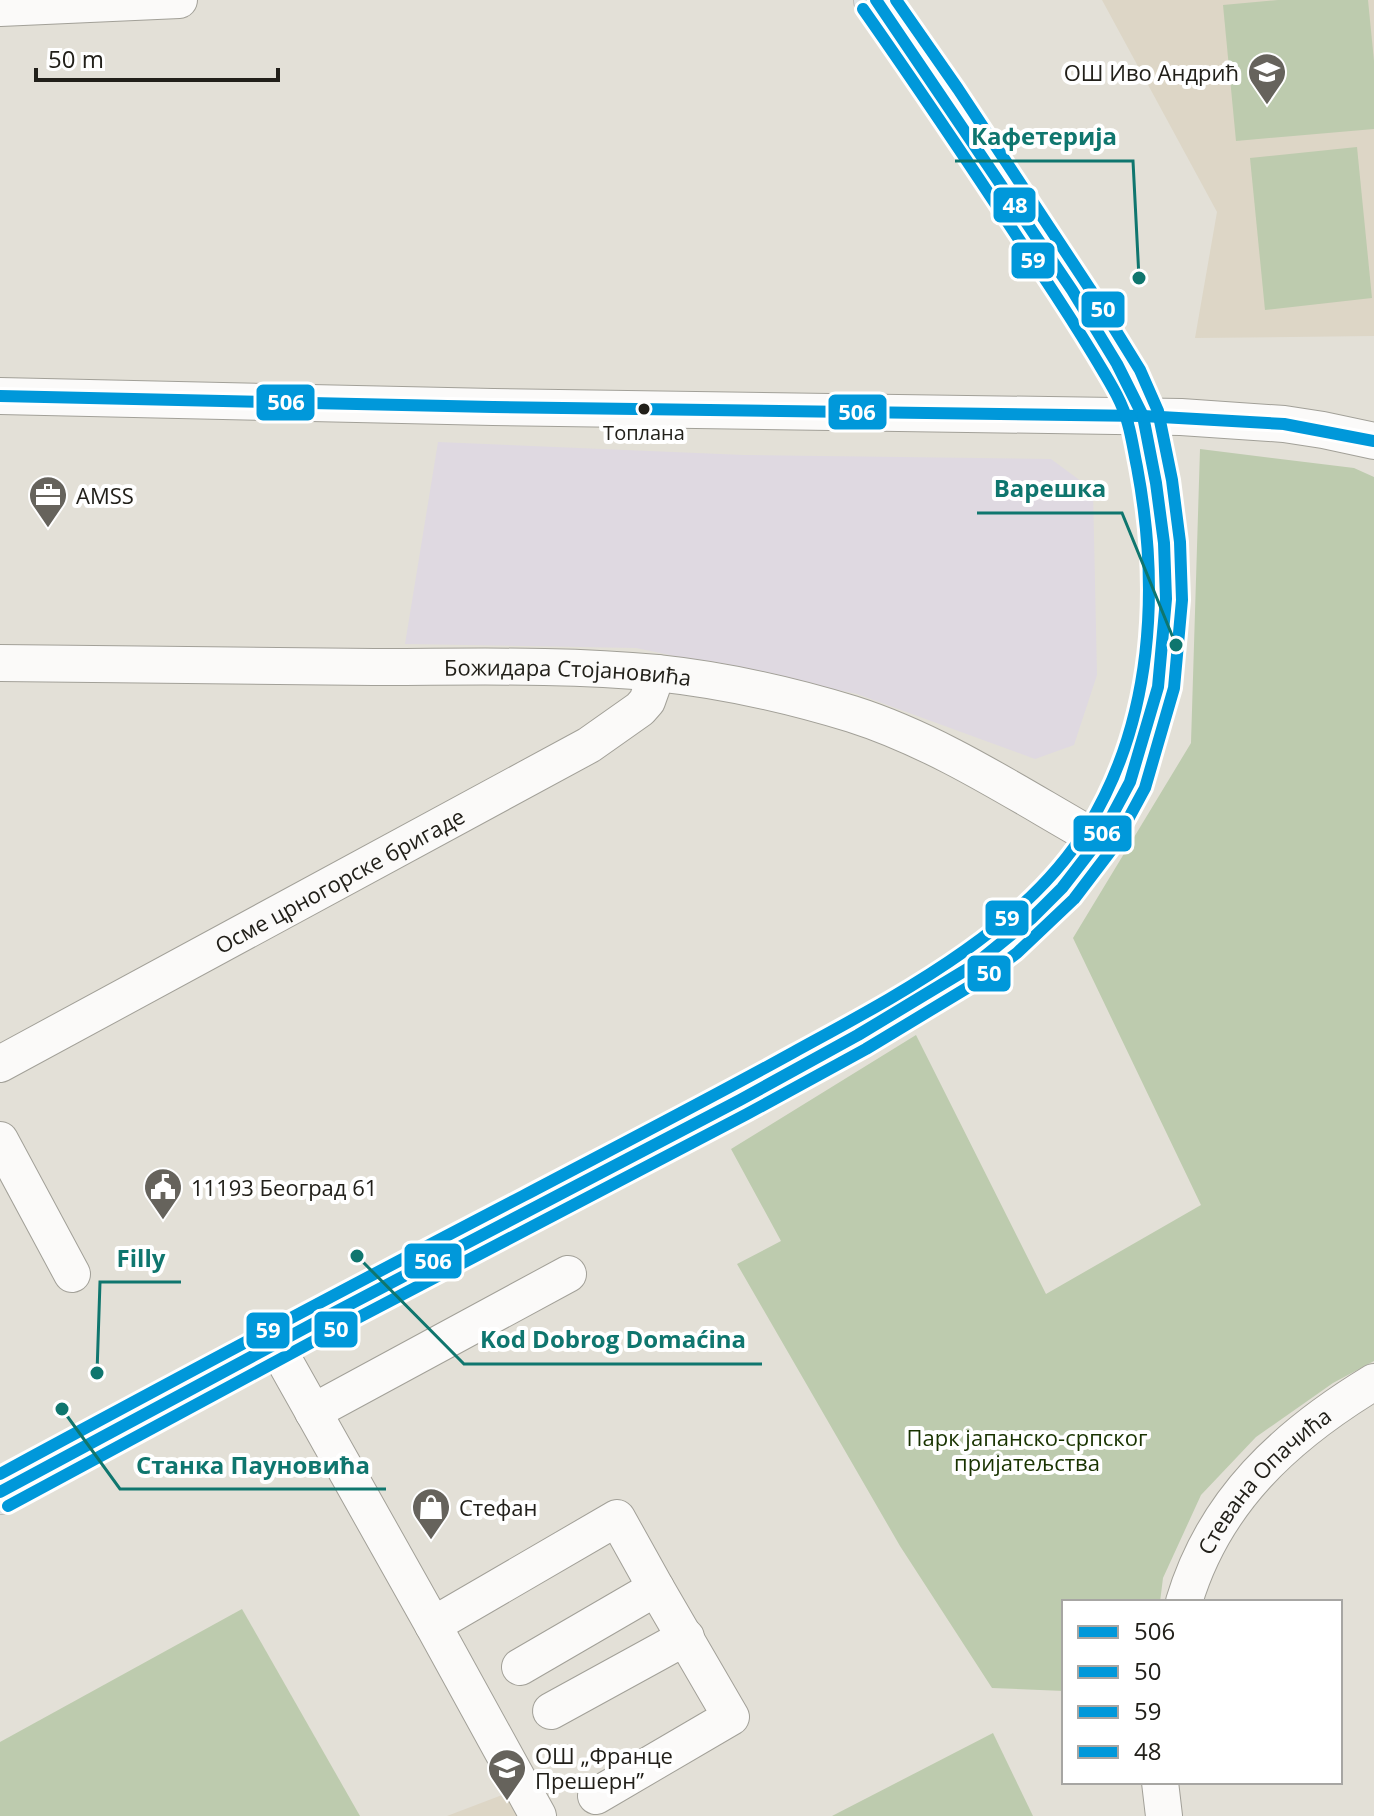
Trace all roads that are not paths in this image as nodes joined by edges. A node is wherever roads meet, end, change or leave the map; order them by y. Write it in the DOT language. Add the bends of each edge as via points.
graph roads {
  1 [pos="179,0"];
  2 [pos="876,0"];
  3 [pos="0,8"];
  4 [pos="0,396"];
  5 [pos="1143,416"];
  6 [pos="1374,441"];
  7 [pos="0,663"];
  8 [pos="657,673"];
  9 [pos="1099,840"];
  10 [pos="0,1064"];
  11 [pos="0,1140"];
  12 [pos="72,1274"];
  13 [pos="568,1274"];
  14 [pos="275,1344"];
  15 [pos="1374,1382"];
  16 [pos="313,1412"];
  17 [pos="0,1492"];
  18 [pos="656,1588"];
  19 [pos="1185,1600"];
  20 [pos="433,1625"];
  21 [pos="686,1637"];
  22 [pos="520,1667"];
  23 [pos="551,1711"];
  24 [pos="1160,1784"];
  25 [pos="596,1796"];
  26 [pos="538,1816"];
  27 [pos="1164,1816"];
  1 -- 3 [label="street"];
  2 -- 5 [label="main road" via="1056,265 1126,378"];
  4 -- 5 [label="street"];
  5 -- 6 [label="street" via="1284,424"];
  5 -- 9 [label="main road" via="1164,543 1166,599 1158,687 1130,782"];
  7 -- 8 [label="street, Божидара Стојановића"];
  8 -- 9 [label="street, Божидара Стојановића" via="803,701 903,733"];
  8 -- 10 [label="street, Осме црногорске бригаде" via="640,709 589,745"];
  9 -- 14 [label="main road" via="1042,908 974,965 740,1100"];
  11 -- 12 [label="street"];
  13 -- 16 [label="street"];
  14 -- 16 [label="street"];
  14 -- 17 [label="main road"];
  15 -- 19 [label="street, Стевана Опачића" via="1297,1437 1249,1481 1210,1537"];
  16 -- 20 [label="street"];
  18 -- 20 [label="street" via="617,1518"];
  18 -- 21 [label="street"];
  18 -- 22 [label="street"];
  20 -- 26 [label="street"];
  21 -- 23 [label="street"];
  21 -- 25 [label="street" via="731,1717"];
  24 -- 27 [label="street"];
}
